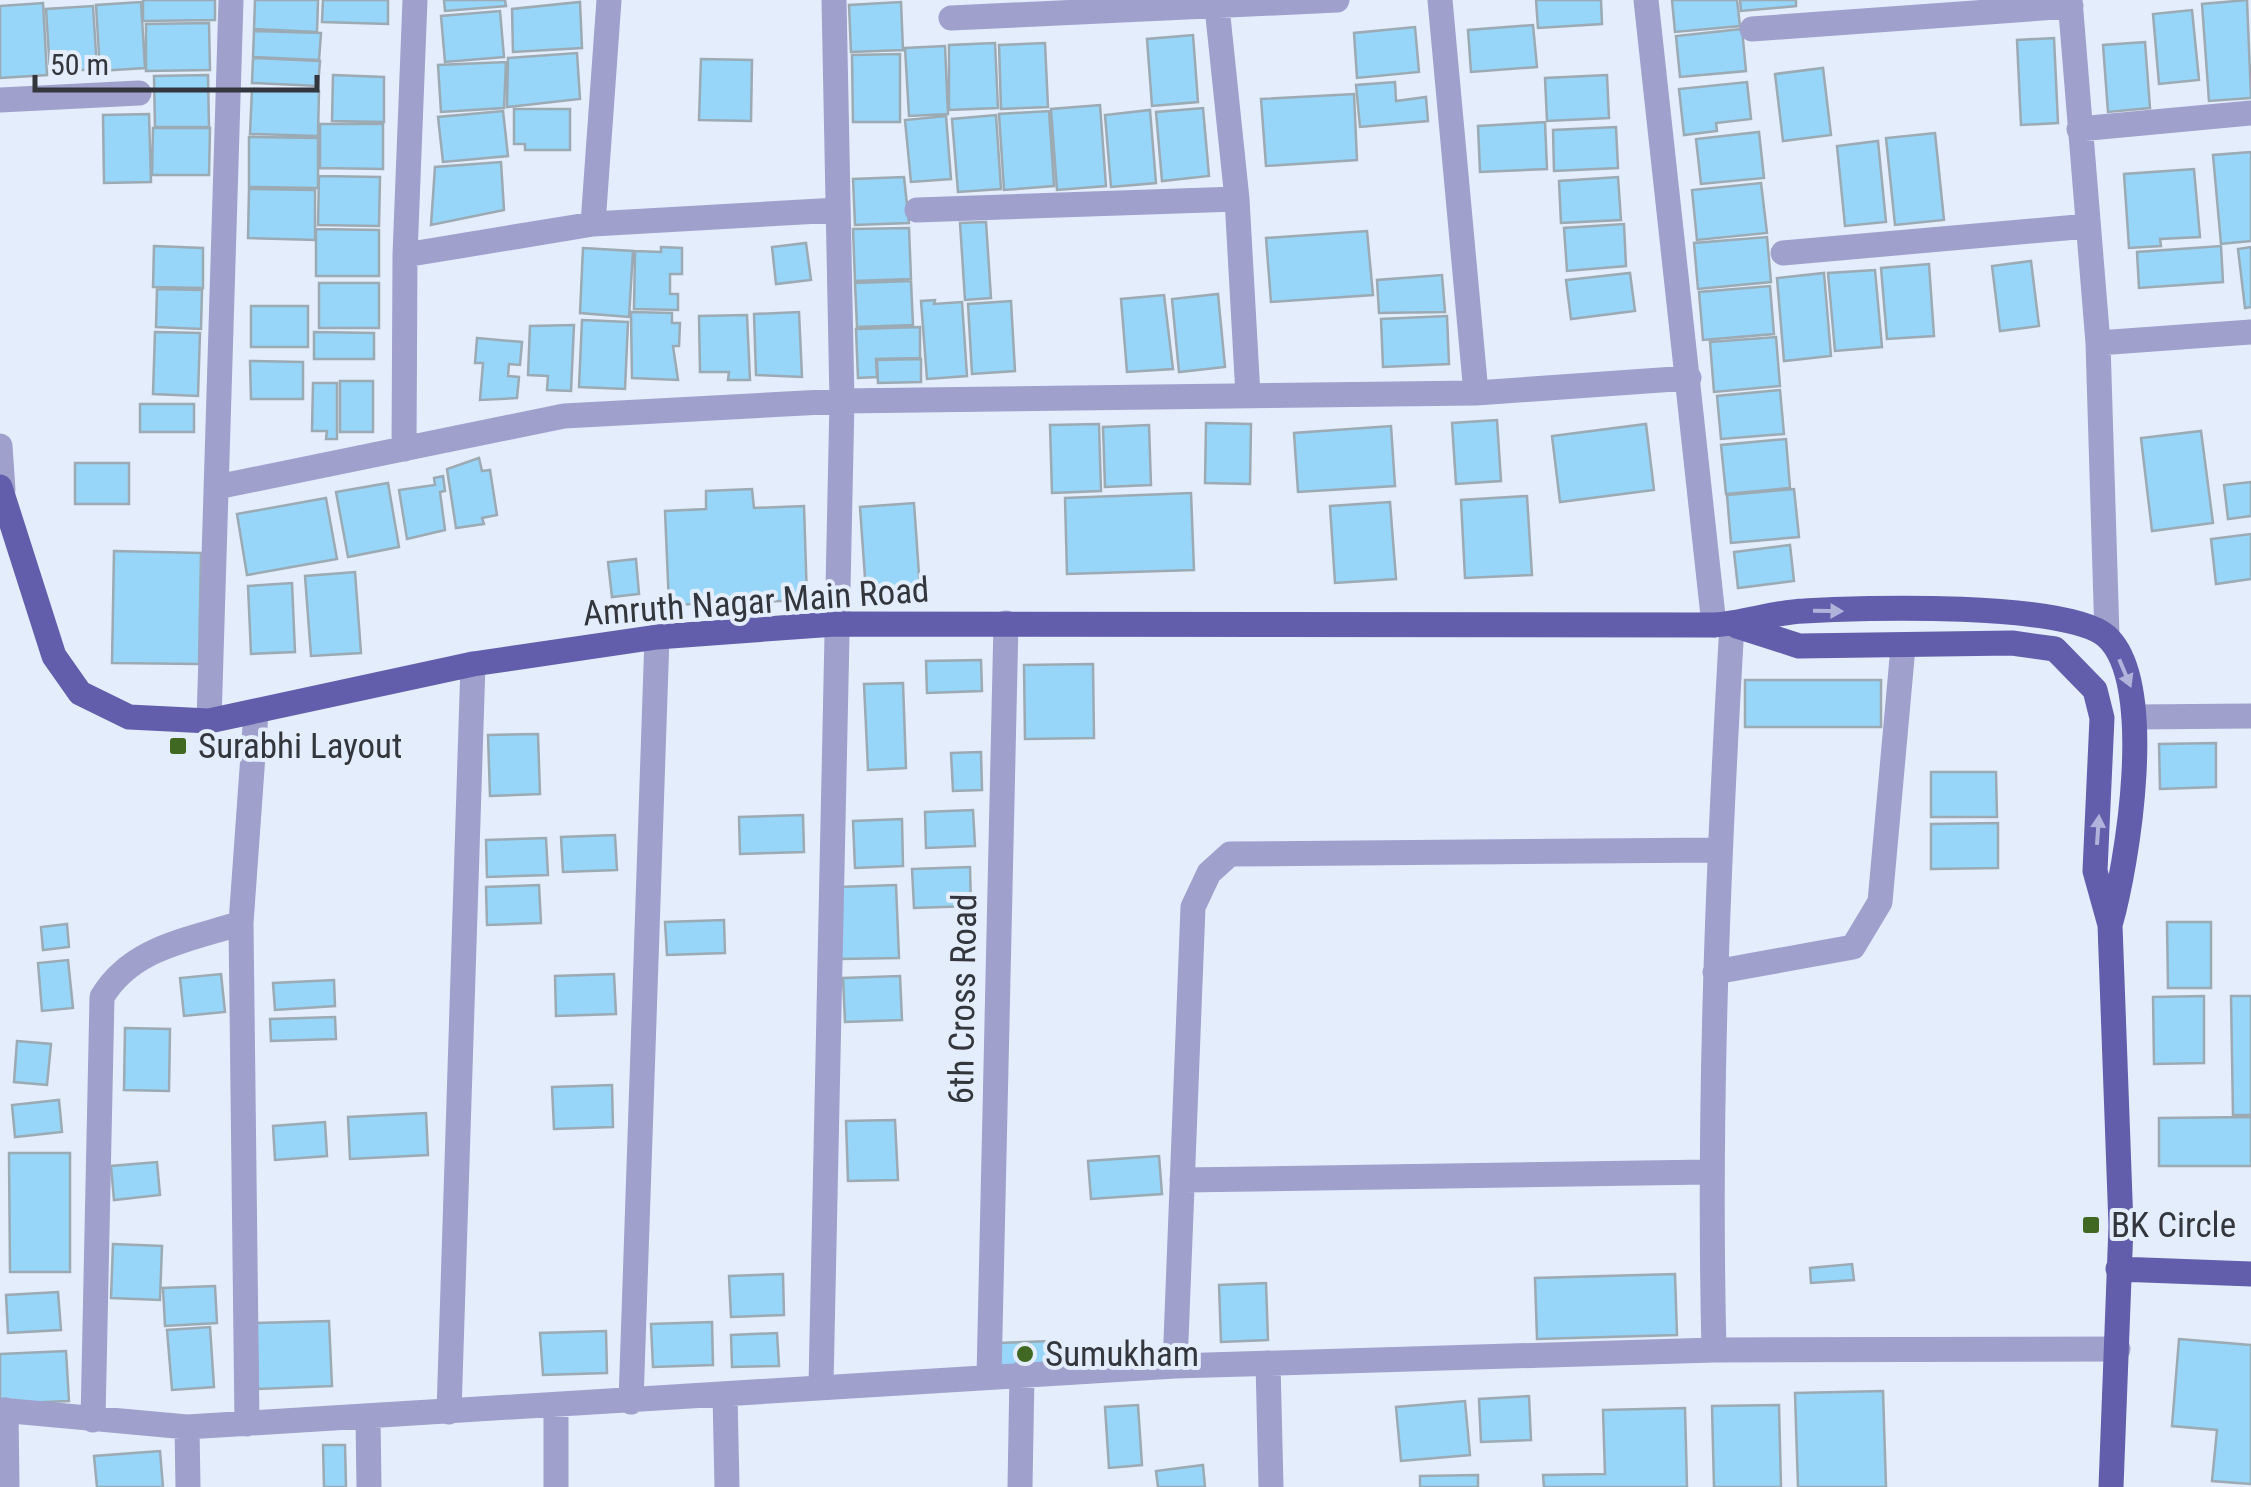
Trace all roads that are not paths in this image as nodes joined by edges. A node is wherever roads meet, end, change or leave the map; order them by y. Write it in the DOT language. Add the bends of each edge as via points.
graph roads {
  1 [pos="231,0"];
  2 [pos="415,0"];
  3 [pos="609,0"];
  4 [pos="834,0"];
  5 [pos="1337,0"];
  6 [pos="1440,0"];
  7 [pos="1646,0"];
  8 [pos="2071,3"];
  9 [pos="1217,8"];
  10 [pos="951,18"];
  11 [pos="1752,28"];
  12 [pos="139,93"];
  13 [pos="0,100"];
  14 [pos="2251,114"];
  15 [pos="2079,129"];
  16 [pos="1236,199"];
  17 [pos="838,210"];
  18 [pos="917,210"];
  19 [pos="593,224"];
  20 [pos="2088,226"];
  21 [pos="1783,252"];
  22 [pos="405,255"];
  23 [pos="2251,332"];
  24 [pos="2098,343"];
  25 [pos="1689,378"];
  26 [pos="1476,393"];
  27 [pos="1248,394"];
  28 [pos="842,401"];
  29 [pos="0,446"];
  30 [pos="404,449"];
  31 [pos="217,487"];
  32 [pos="1,489"];
  33 [pos="1006,623"];
  34 [pos="835,624"];
  35 [pos="1723,624"];
  36 [pos="2107,636"];
  37 [pos="657,637"];
  38 [pos="1903,647"];
  39 [pos="473,664"];
  40 [pos="256,713"];
  41 [pos="2251,716"];
  42 [pos="2134,718"];
  43 [pos="208,720"];
  44 [pos="1719,850"];
  45 [pos="241,923"];
  46 [pos="2110,926"];
  47 [pos="1715,972"];
  48 [pos="1710,1172"];
  49 [pos="1182,1180"];
  50 [pos="2118,1268"];
  51 [pos="2251,1274"];
  52 [pos="2118,1349"];
  53 [pos="1714,1350"];
  54 [pos="1268,1362"];
  55 [pos="1174,1366"];
  56 [pos="1022,1373"];
  57 [pos="989,1376"];
  58 [pos="820,1386"];
  59 [pos="725,1394"];
  60 [pos="631,1402"];
  61 [pos="556,1406"];
  62 [pos="3,1410"];
  63 [pos="448,1412"];
  64 [pos="368,1417"];
  65 [pos="93,1420"];
  66 [pos="246,1424"];
  67 [pos="187,1427"];
  68 [pos="7,1487"];
  69 [pos="188,1487"];
  70 [pos="369,1487"];
  71 [pos="556,1487"];
  72 [pos="728,1487"];
  73 [pos="1020,1487"];
  74 [pos="1271,1487"];
  75 [pos="2111,1487"];
  1 -- 31 [label="street"];
  2 -- 22 [label="street"];
  3 -- 19 [label="street"];
  4 -- 17 [label="street"];
  5 -- 9 [label="street"];
  6 -- 26 [label="street"];
  7 -- 25 [label="street"];
  8 -- 11 [label="street"];
  8 -- 15 [label="street"];
  9 -- 10 [label="street"];
  9 -- 16 [label="street"];
  12 -- 13 [label="street"];
  14 -- 15 [label="street"];
  15 -- 20 [label="street"];
  16 -- 18 [label="street"];
  16 -- 27 [label="street"];
  17 -- 19 [label="street"];
  17 -- 28 [label="street"];
  19 -- 22 [label="street"];
  20 -- 21 [label="street"];
  20 -- 24 [label="street"];
  22 -- 30 [label="street"];
  23 -- 24 [label="street"];
  24 -- 36 [label="street"];
  25 -- 26 [label="street"];
  25 -- 35 [label="street"];
  26 -- 27 [label="street"];
  27 -- 28 [label="street"];
  28 -- 30 [label="street" via="564,416"];
  28 -- 34 [label="street"];
  29 -- 32 [label="street"];
  30 -- 31 [label="street"];
  31 -- 43 [label="street"];
  32 -- 43 [label="main road, Amruth Nagar Main Road" via="54,656 80,692 129,717"];
  33 -- 34 [label="main road, Amruth Nagar Main Road"];
  33 -- 35 [label="main road, Amruth Nagar Main Road"];
  33 -- 57 [label="street, 6th Cross Road"];
  34 -- 37 [label="main road, Amruth Nagar Main Road"];
  34 -- 58 [label="street"];
  35 -- 36 [label="main road, Amruth Nagar Main Road, one-way" via="1802,610 2012,612 2059,616"];
  35 -- 38 [label="main road, Amruth Nagar Main Road" via="1798,646"];
  35 -- 44 [label="street"];
  36 -- 42 [label="main road, Amruth Nagar Main Road, one-way" via="2132,681"];
  37 -- 39 [label="main road, Amruth Nagar Main Road"];
  37 -- 60 [label="street"];
  46 -- 38 [label="main road, Amruth Nagar Main Road, one-way" via="2096,871 2102,718 2095,690 2055,649 2012,642"];
  38 -- 47 [label="street" via="1880,902 1853,946"];
  39 -- 40 [label="main road, Amruth Nagar Main Road"];
  39 -- 63 [label="street"];
  40 -- 43 [label="main road, Amruth Nagar Main Road"];
  40 -- 45 [label="street"];
  41 -- 42 [label="street"];
  42 -- 46 [label="main road, Amruth Nagar Main Road" via="2126,870"];
  44 -- 47 [label="street"];
  44 -- 49 [label="street" via="1230,854 1209,873 1193,907"];
  45 -- 65 [label="street" via="135,957 102,996"];
  45 -- 66 [label="street"];
  46 -- 50 [label="main road, Amruth Nagar Main Road"];
  47 -- 48 [label="street"];
  48 -- 49 [label="street"];
  48 -- 53 [label="street"];
  49 -- 55 [label="street"];
  50 -- 51 [label="main road"];
  50 -- 52 [label="main road, Amruth Nagar Main Road"];
  52 -- 53 [label="street"];
  52 -- 75 [label="main road, Amruth Nagar Main Road"];
  53 -- 54 [label="street"];
  54 -- 55 [label="street"];
  54 -- 74 [label="street"];
  55 -- 56 [label="street"];
  56 -- 57 [label="street"];
  56 -- 73 [label="street"];
  57 -- 58 [label="street"];
  58 -- 59 [label="street"];
  59 -- 60 [label="street"];
  59 -- 72 [label="street"];
  60 -- 61 [label="street"];
  61 -- 63 [label="street"];
  61 -- 71 [label="street"];
  62 -- 65 [label="street"];
  62 -- 68 [label="street"];
  63 -- 64 [label="street"];
  64 -- 66 [label="street"];
  64 -- 70 [label="street"];
  65 -- 67 [label="street"];
  66 -- 67 [label="street"];
  67 -- 69 [label="street"];
}
